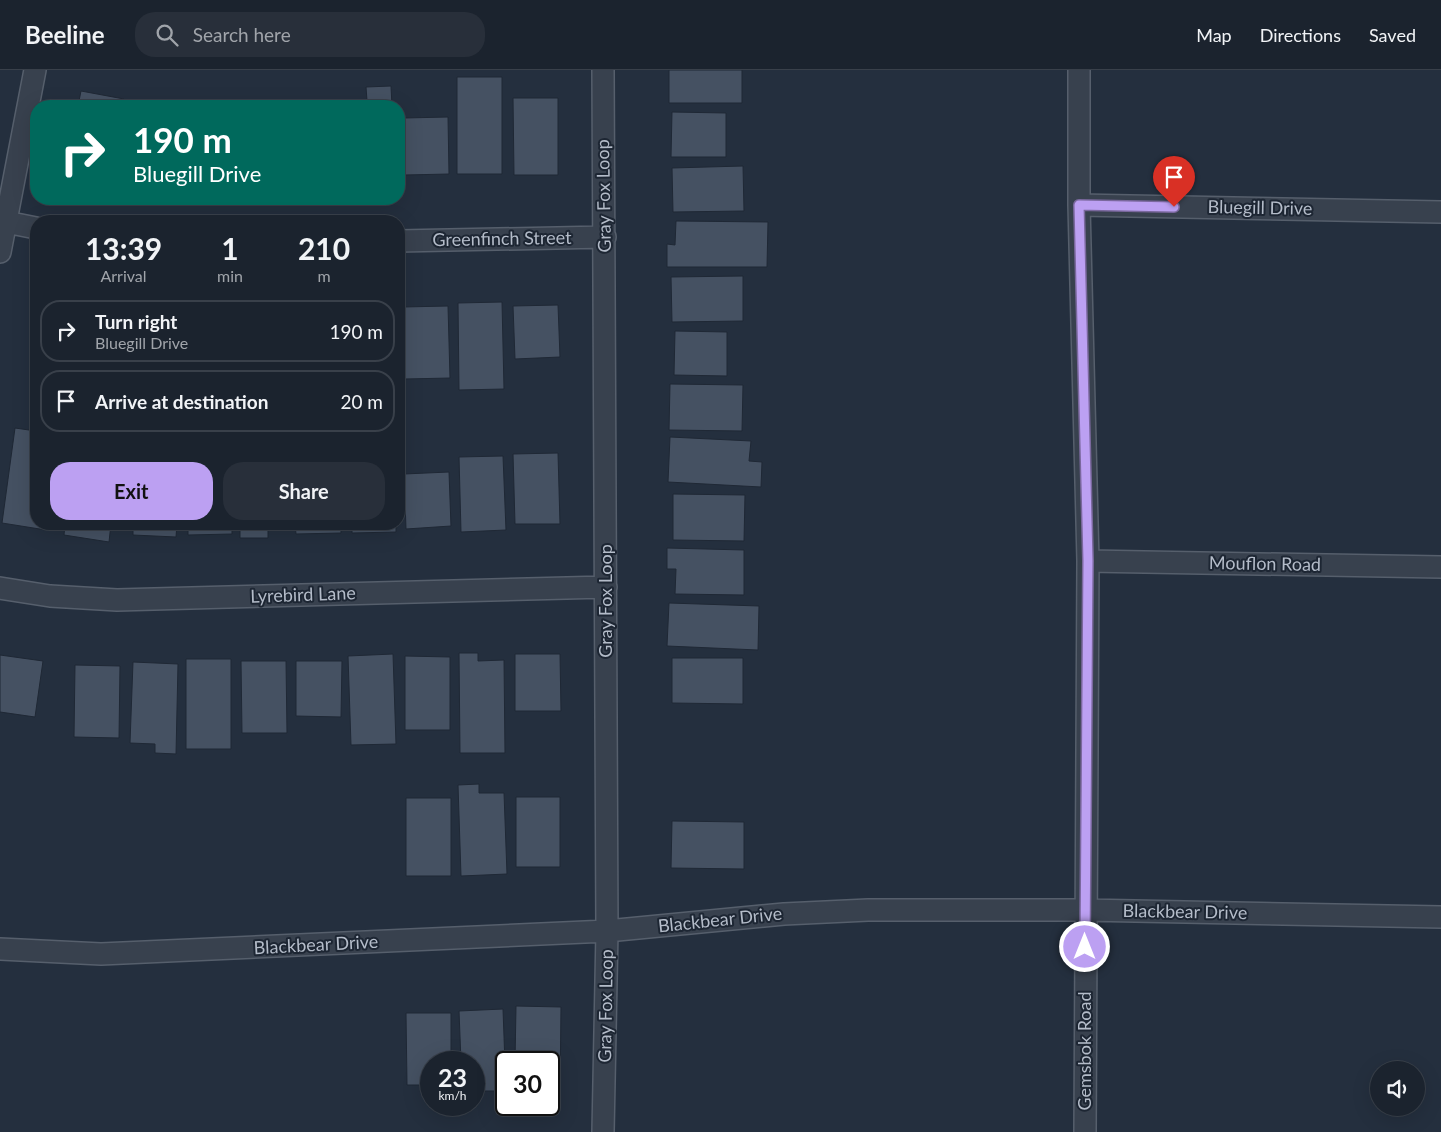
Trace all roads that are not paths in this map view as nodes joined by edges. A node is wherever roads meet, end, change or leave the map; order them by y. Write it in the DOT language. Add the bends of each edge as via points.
graph roads {
  1 [pos="35,70"];
  2 [pos="603,70"];
  3 [pos="1079,70"];
  4 [pos="1079,205"];
  5 [pos="1441,212"];
  6 [pos="6,222"];
  7 [pos="30,227"];
  8 [pos="605,236"];
  9 [pos="405,241"];
  10 [pos="0,252"];
  11 [pos="1088,561"];
  12 [pos="1441,567"];
  13 [pos="606,587"];
  14 [pos="0,588"];
  15 [pos="1085,910"];
  16 [pos="1441,917"];
  17 [pos="607,931"];
  18 [pos="0,949"];
  19 [pos="603,1132"];
  20 [pos="1084,1132"];
  1 -- 6 [label="street"];
  2 -- 8 [label="street, Gray Fox Loop"];
  3 -- 4 [label="street, Gemsbok Road"];
  4 -- 5 [label="street, Bluegill Drive"];
  4 -- 11 [label="street, Gemsbok Road"];
  6 -- 7 [label="street"];
  6 -- 10 [label="street"];
  8 -- 9 [label="street, Greenfinch Street"];
  8 -- 13 [label="street, Gray Fox Loop"];
  11 -- 12 [label="street, Mouflon Road"];
  11 -- 15 [label="street, Gemsbok Road"];
  13 -- 14 [label="street, Lyrebird Lane" via="117,600 50,596"];
  13 -- 17 [label="street, Gray Fox Loop"];
  15 -- 16 [label="street, Blackbear Drive"];
  15 -- 17 [label="street, Blackbear Drive" via="868,910 784,914"];
  15 -- 20 [label="street, Gemsbok Road"];
  17 -- 18 [label="street, Blackbear Drive" via="101,954"];
  17 -- 19 [label="street, Gray Fox Loop"];
}
